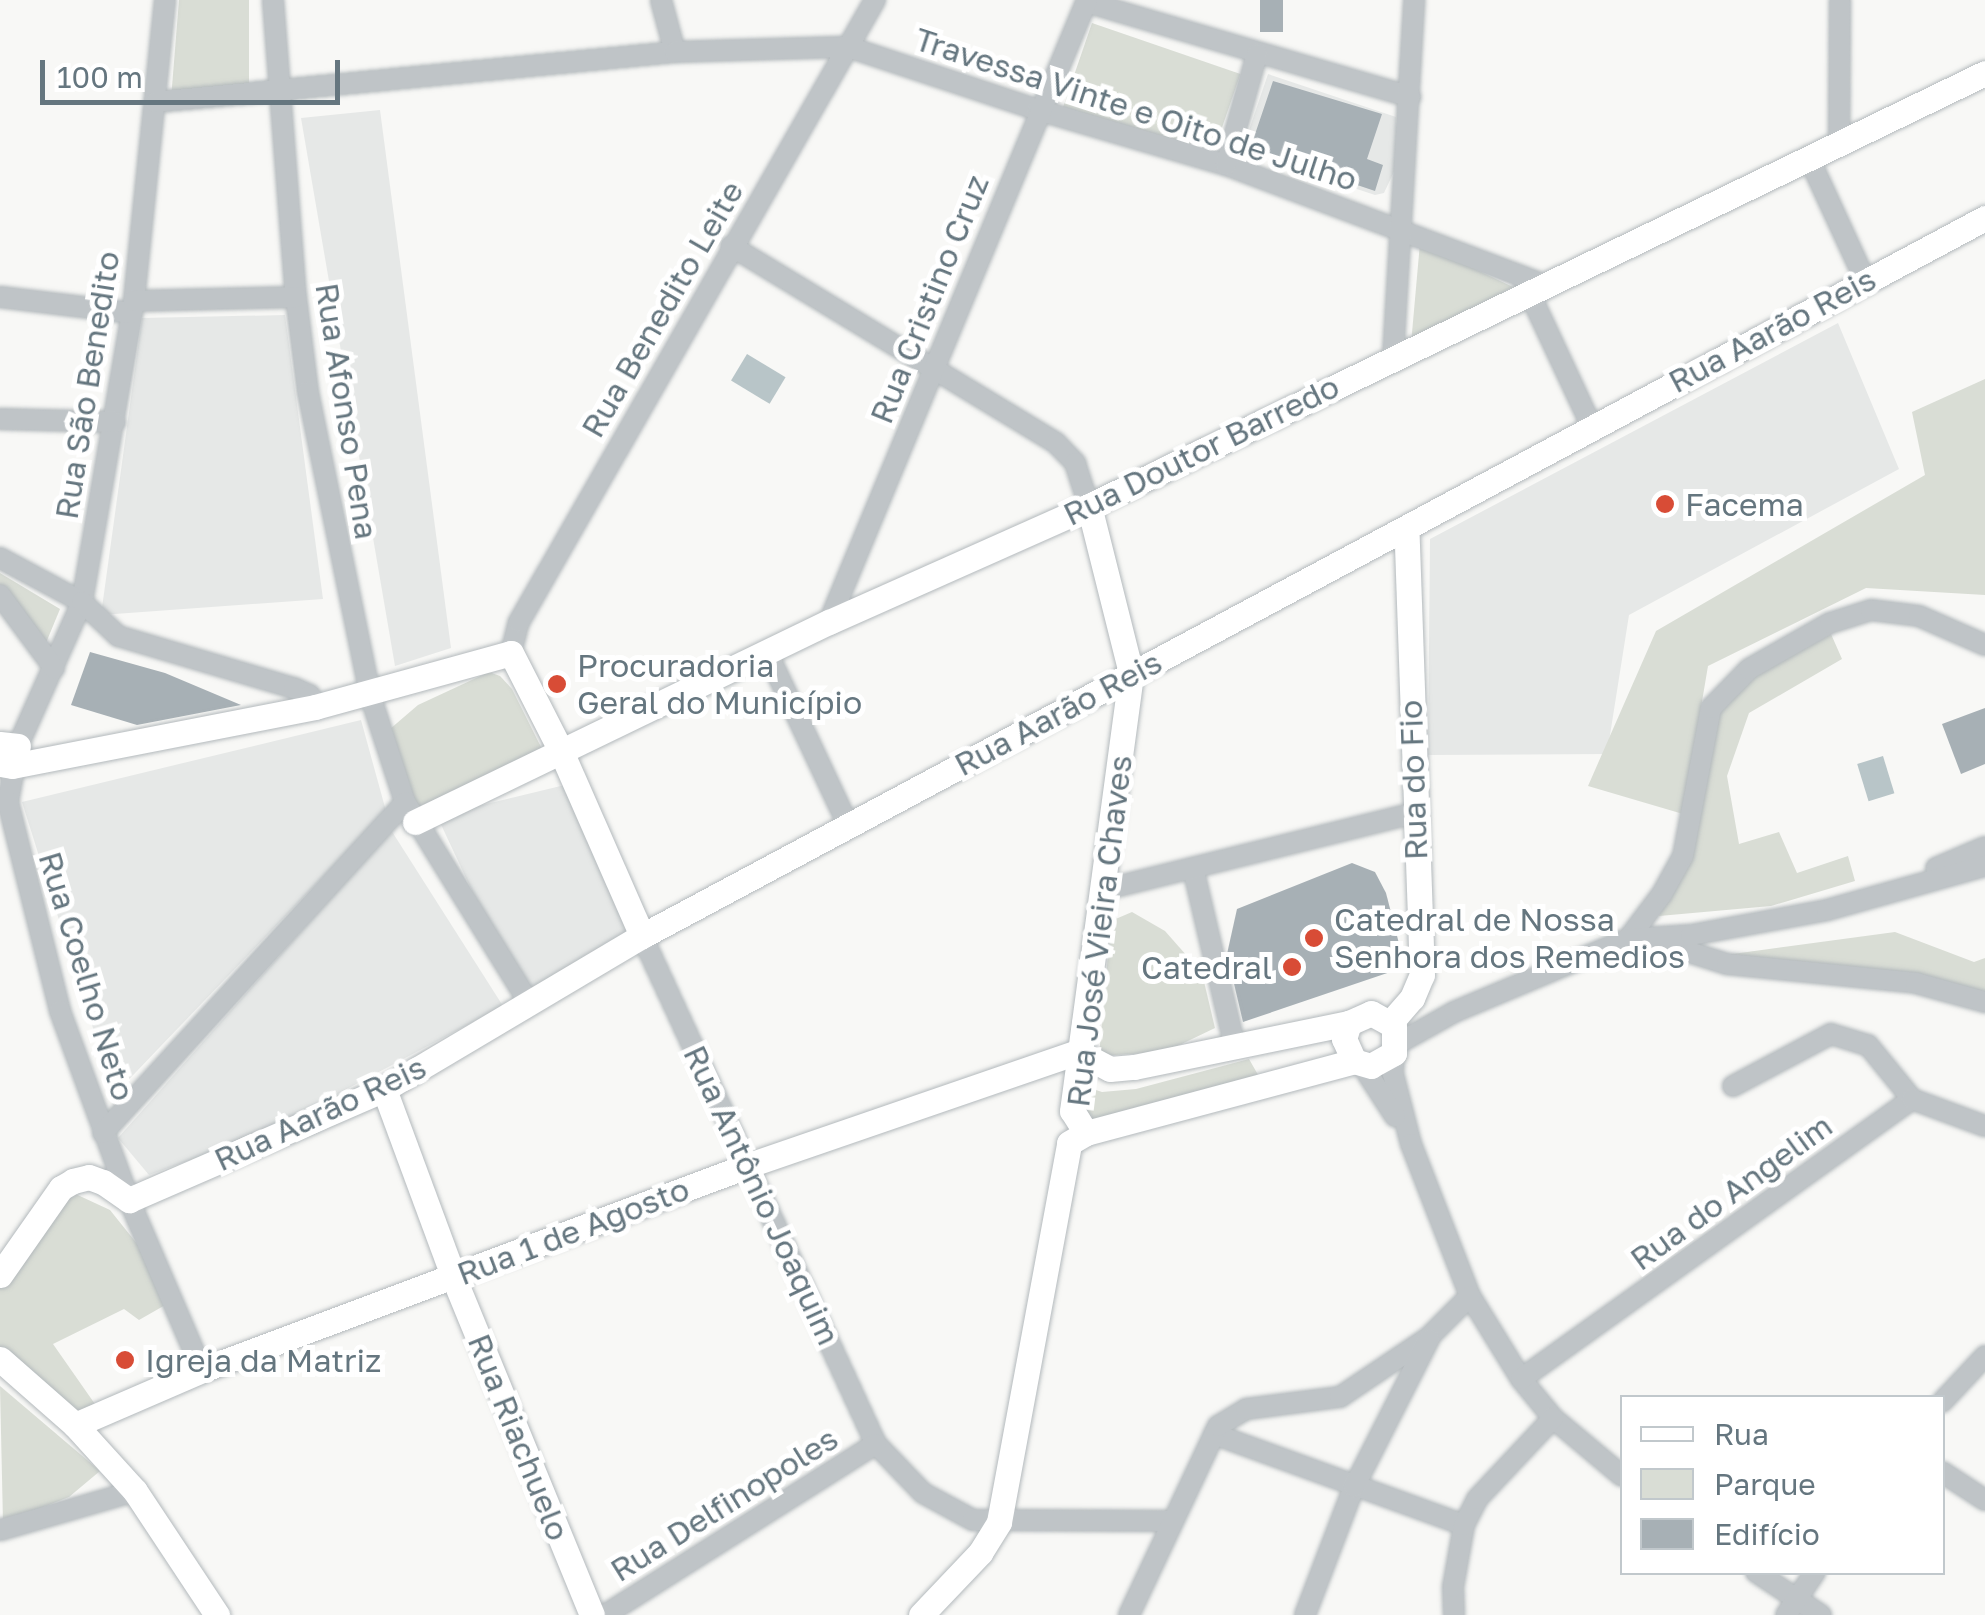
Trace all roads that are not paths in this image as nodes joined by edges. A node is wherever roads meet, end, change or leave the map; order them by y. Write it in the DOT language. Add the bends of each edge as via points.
graph roads {
  1 [pos="165,0"];
  2 [pos="272,0"];
  3 [pos="661,0"];
  4 [pos="875,0"];
  5 [pos="1414,0"];
  6 [pos="1840,0"];
  7 [pos="1087,1"];
  8 [pos="848,47"];
  9 [pos="675,52"];
  10 [pos="1257,54"];
  11 [pos="1985,72"];
  12 [pos="280,92"];
  13 [pos="1410,97"];
  14 [pos="156,102"];
  15 [pos="1038,110"];
  16 [pos="1839,142"];
  17 [pos="1808,156"];
  18 [pos="1226,165"];
  19 [pos="1985,218"];
  20 [pos="1404,229"];
  21 [pos="731,246"];
  22 [pos="1865,280"];
  23 [pos="1537,289"];
  24 [pos="0,297"];
  25 [pos="296,297"];
  26 [pos="133,307"];
  27 [pos="1394,357"];
  28 [pos="936,370"];
  29 [pos="0,419"];
  30 [pos="115,422"];
  31 [pos="1592,428"];
  32 [pos="1089,506"];
  33 [pos="1406,528"];
  34 [pos="0,558"];
  35 [pos="0,595"];
  36 [pos="82,602"];
  37 [pos="829,622"];
  38 [pos="1985,645"];
  39 [pos="768,652"];
  40 [pos="511,653"];
  41 [pos="54,668"];
  42 [pos="1130,673"];
  43 [pos="370,695"];
  44 [pos="315,707"];
  45 [pos="560,750"];
  46 [pos="8,755"];
  47 [pos="410,812"];
  48 [pos="1413,813"];
  49 [pos="849,827"];
  50 [pos="1985,847"];
  51 [pos="1985,866"];
  52 [pos="1193,868"];
  53 [pos="1103,890"];
  54 [pos="1878,894"];
  55 [pos="642,936"];
  56 [pos="1635,938"];
  57 [pos="1985,1002"];
  58 [pos="529,1003"];
  59 [pos="1350,1024"];
  60 [pos="1394,1036"];
  61 [pos="1235,1046"];
  62 [pos="1078,1052"];
  63 [pos="1358,1063"];
  64 [pos="1733,1086"];
  65 [pos="384,1090"];
  66 [pos="1912,1098"];
  67 [pos="1985,1126"];
  68 [pos="103,1132"];
  69 [pos="1086,1133"];
  70 [pos="1411,1144"];
  71 [pos="748,1164"];
  72 [pos="129,1200"];
  73 [pos="0,1275"];
  74 [pos="453,1276"];
  75 [pos="1470,1296"];
  76 [pos="1429,1338"];
  77 [pos="1985,1356"];
  78 [pos="0,1360"];
  79 [pos="202,1370"];
  80 [pos="1521,1379"];
  81 [pos="1945,1399"];
  82 [pos="1553,1418"];
  83 [pos="75,1425"];
  84 [pos="1214,1434"];
  85 [pos="876,1444"];
  86 [pos="1620,1474"];
  87 [pos="1945,1474"];
  88 [pos="1354,1486"];
  89 [pos="136,1491"];
  90 [pos="1985,1500"];
  91 [pos="999,1522"];
  92 [pos="1172,1522"];
  93 [pos="1464,1525"];
  94 [pos="0,1530"];
  95 [pos="1759,1575"];
  96 [pos="1813,1575"];
  97 [pos="1791,1607"];
  98 [pos="217,1615"];
  99 [pos="592,1615"];
  100 [pos="605,1615"];
  101 [pos="921,1615"];
  102 [pos="1129,1615"];
  103 [pos="1305,1615"];
  104 [pos="1454,1615"];
  105 [pos="1822,1615"];
  1 -- 14 [label="street, Rua São Benedito"];
  2 -- 12 [label="street, Rua Afonso Pena"];
  3 -- 9 [label="street"];
  4 -- 8 [label="street, Rua Benedito Leite"];
  5 -- 13 [label="street"];
  6 -- 16 [label="street"];
  7 -- 10 [label="street"];
  7 -- 15 [label="street, Rua Cristino Cruz"];
  8 -- 9 [label="street, Travessa Vinte e Oito de Julho"];
  8 -- 15 [label="street, Travessa Vinte e Oito de Julho"];
  8 -- 21 [label="street, Rua Benedito Leite"];
  9 -- 12 [label="street, Travessa Vinte e Oito de Julho"];
  10 -- 13 [label="street"];
  10 -- 18 [label="street"];
  11 -- 16 [label="main road, Rua Doutor Barredo"];
  12 -- 14 [label="street, Travessa Vinte e Oito de Julho"];
  12 -- 25 [label="street, Rua Afonso Pena"];
  13 -- 20 [label="street"];
  14 -- 26 [label="street, Rua São Benedito"];
  15 -- 18 [label="street, Travessa Vinte e Oito de Julho"];
  15 -- 28 [label="street, Rua Cristino Cruz"];
  16 -- 17 [label="main road, Rua Doutor Barredo"];
  17 -- 22 [label="street"];
  17 -- 23 [label="main road, Rua Doutor Barredo"];
  18 -- 20 [label="street, Travessa Vinte e Oito de Julho"];
  19 -- 22 [label="main road, Rua Aarão Reis"];
  20 -- 23 [label="street, Travessa Vinte e Oito de Julho"];
  20 -- 27 [label="street"];
  21 -- 28 [label="street"];
  21 -- 40 [label="street, Rua Benedito Leite" via="518,622"];
  22 -- 31 [label="main road, Rua Aarão Reis"];
  23 -- 27 [label="main road, Rua Doutor Barredo"];
  23 -- 31 [label="street"];
  24 -- 26 [label="street"];
  25 -- 26 [label="street"];
  25 -- 43 [label="street, Rua Afonso Pena" via="316,439"];
  26 -- 30 [label="street, Rua São Benedito"];
  27 -- 32 [label="main road, Rua Doutor Barredo"];
  28 -- 32 [label="street" via="1066,451"];
  28 -- 37 [label="street, Rua Cristino Cruz"];
  29 -- 30 [label="street"];
  30 -- 36 [label="street, Rua São Benedito"];
  31 -- 33 [label="main road, Rua Aarão Reis"];
  32 -- 37 [label="main road, Rua Doutor Barredo"];
  32 -- 42 [label="main road, Rua José Vieira Chaves"];
  33 -- 42 [label="main road, Rua Aarão Reis"];
  33 -- 48 [label="main road, Rua do Fio"];
  34 -- 36 [label="street"];
  35 -- 41 [label="street"];
  36 -- 41 [label="street, Rua São Benedito"];
  36 -- 44 [label="street" via="118,636 294,688 310,695"];
  37 -- 39 [label="main road, Rua Doutor Barredo"];
  38 -- 56 [label="street" via="1919,616 1871,610 1830,624 1750,669 1711,708 1683,856"];
  39 -- 45 [label="main road, Rua Doutor Barredo"];
  39 -- 49 [label="street"];
  40 -- 43 [label="main road"];
  40 -- 45 [label="main road, Rua Antônio Joaquim"];
  41 -- 46 [label="street, Rua São Benedito"];
  42 -- 49 [label="main road, Rua Aarão Reis"];
  42 -- 53 [label="main road, Rua José Vieira Chaves"];
  43 -- 44 [label="main road"];
  43 -- 47 [label="street, Rua Afonso Pena"];
  44 -- 46 [label="main road"];
  45 -- 47 [label="main road, Rua Doutor Barredo"];
  45 -- 55 [label="main road, Rua Antônio Joaquim"];
  46 -- 68 [label="street, Rua Coelho Neto" via="8,815 60,1011"];
  47 -- 58 [label="street, Rua Afonso Pena"];
  47 -- 68 [label="street"];
  48 -- 52 [label="street"];
  48 -- 60 [label="main road, Rua do Fio" via="1422,975"];
  49 -- 55 [label="main road, Rua Aarão Reis"];
  50 -- 54 [label="street"];
  51 -- 54 [label="street"];
  52 -- 53 [label="street"];
  52 -- 61 [label="street"];
  53 -- 62 [label="main road, Rua José Vieira Chaves"];
  54 -- 56 [label="street" via="1691,935"];
  55 -- 58 [label="main road, Rua Aarão Reis"];
  55 -- 71 [label="street, Rua Antônio Joaquim"];
  56 -- 57 [label="street" via="1727,964 1897,980"];
  56 -- 60 [label="street"];
  58 -- 65 [label="main road, Rua Aarão Reis"];
  59 -- 60 [label="main road" via="1372,1013"];
  59 -- 61 [label="main road"];
  59 -- 63 [label="main road" via="1344,1039"];
  60 -- 63 [label="main road" via="1380,1064"];
  60 -- 70 [label="street" via="1394,1074"];
  61 -- 62 [label="main road" via="1110,1070"];
  62 -- 69 [label="main road, Rua José Vieira Chaves" via="1072,1111"];
  62 -- 71 [label="main road, Rua 1 de Agosto"];
  63 -- 69 [label="main road"];
  63 -- 70 [label="street"];
  64 -- 66 [label="street" via="1831,1034 1868,1045"];
  65 -- 72 [label="main road, Rua Aarão Reis"];
  65 -- 74 [label="main road, Rua Riachuelo"];
  66 -- 67 [label="street"];
  66 -- 80 [label="street, Rua do Angelim"];
  68 -- 72 [label="street, Rua Coelho Neto"];
  69 -- 91 [label="main road, Rua José Vieira Chaves" via="1064,1150"];
  70 -- 75 [label="street"];
  71 -- 74 [label="main road, Rua 1 de Agosto"];
  71 -- 85 [label="street, Rua Antônio Joaquim"];
  72 -- 73 [label="main road" via="89,1177 73,1181 61,1188"];
  72 -- 79 [label="street, Rua Coelho Neto"];
  74 -- 79 [label="main road, Rua 1 de Agosto"];
  74 -- 99 [label="main road, Rua Riachuelo"];
  75 -- 76 [label="street"];
  75 -- 80 [label="street"];
  76 -- 84 [label="street" via="1340,1397 1246,1409 1230,1415"];
  76 -- 88 [label="street"];
  77 -- 81 [label="street"];
  78 -- 83 [label="main road"];
  79 -- 83 [label="main road, Rua 1 de Agosto"];
  80 -- 82 [label="street"];
  82 -- 86 [label="street"];
  82 -- 93 [label="street" via="1498,1472"];
  83 -- 89 [label="main road"];
  84 -- 88 [label="street"];
  84 -- 92 [label="street"];
  85 -- 91 [label="street, Rua Antônio Joaquim" via="923,1494 950,1511"];
  85 -- 100 [label="street, Rua Delfinopoles"];
  87 -- 90 [label="street"];
  88 -- 93 [label="street"];
  88 -- 103 [label="street"];
  89 -- 94 [label="street"];
  89 -- 98 [label="main road"];
  91 -- 92 [label="street, Rua Antônio Joaquim"];
  91 -- 101 [label="main road" via="980,1553"];
  92 -- 102 [label="street"];
  93 -- 104 [label="street"];
  95 -- 97 [label="street"];
  96 -- 97 [label="street"];
  97 -- 105 [label="street"];
}
